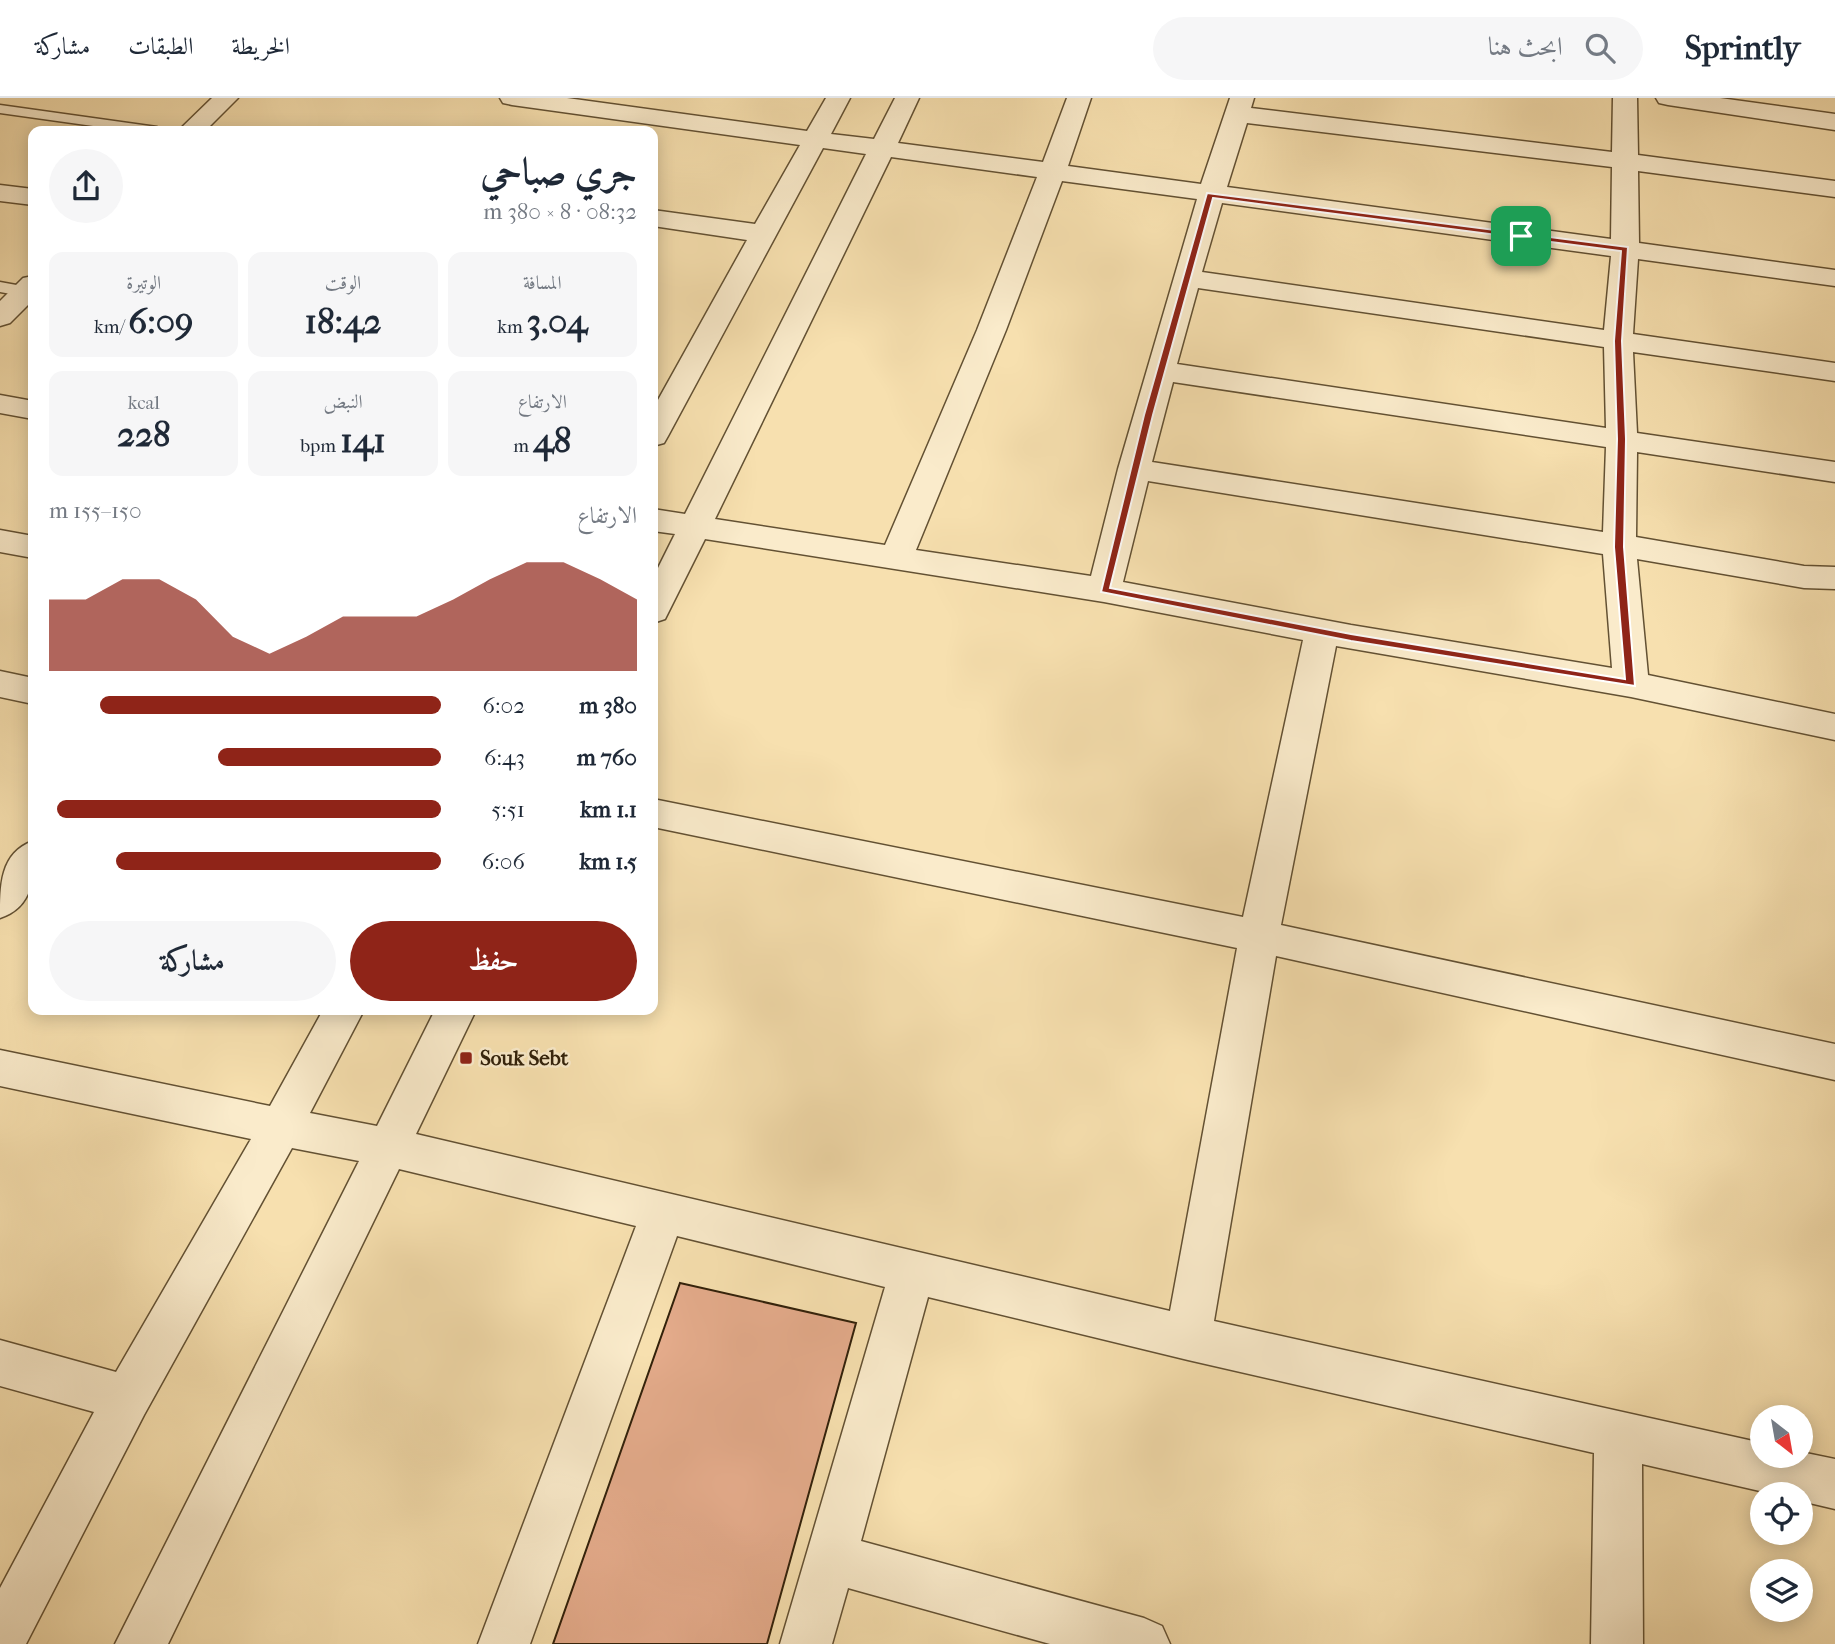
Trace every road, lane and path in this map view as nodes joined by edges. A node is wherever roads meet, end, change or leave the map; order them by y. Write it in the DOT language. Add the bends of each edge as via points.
graph roads {
  1 [pos="226,98"];
  2 [pos="512,98"];
  3 [pos="838,98"];
  4 [pos="907,98"];
  5 [pos="1079,98"];
  6 [pos="1625,98"];
  7 [pos="1668,98"];
  8 [pos="592,103"];
  9 [pos="1239,106"];
  10 [pos="0,109"];
  11 [pos="1835,122"];
  12 [pos="121,126"];
  13 [pos="196,126"];
  14 [pos="575,126"];
  15 [pos="818,138"];
  16 [pos="881,148"];
  17 [pos="1625,161"];
  18 [pos="1053,173"];
  19 [pos="1835,189"];
  20 [pos="0,193"];
  21 [pos="1210,195"];
  22 [pos="28,196"];
  23 [pos="658,219"];
  24 [pos="765,234"];
  25 [pos="1625,249"];
  26 [pos="1186,278"];
  27 [pos="1835,278"];
  28 [pos="23,289"];
  29 [pos="0,317"];
  30 [pos="1618,341"];
  31 [pos="1161,370"];
  32 [pos="1835,372"];
  33 [pos="665,390"];
  34 [pos="0,404"];
  35 [pos="28,409"];
  36 [pos="658,417"];
  37 [pos="1622,439"];
  38 [pos="1135,469"];
  39 [pos="1835,472"];
  40 [pos="658,521"];
  41 [pos="694,527"];
  42 [pos="0,541"];
  43 [pos="28,546"];
  44 [pos="1619,547"];
  45 [pos="896,558"];
  46 [pos="1835,578"];
  47 [pos="1104,590"];
  48 [pos="658,601"];
  49 [pos="1322,632"];
  50 [pos="0,684"];
  51 [pos="1631,684"];
  52 [pos="28,690"];
  53 [pos="1835,727"];
  54 [pos="658,814"];
  55 [pos="22,855"];
  56 [pos="0,902"];
  57 [pos="1259,936"];
  58 [pos="341,1015"];
  59 [pos="454,1015"];
  60 [pos="1835,1062"];
  61 [pos="0,1068"];
  62 [pos="281,1127"];
  63 [pos="389,1147"];
  64 [pos="663,1214"];
  65 [pos="912,1274"];
  66 [pos="1188,1338"];
  67 [pos="0,1363"];
  68 [pos="127,1398"];
  69 [pos="1618,1434"];
  70 [pos="1835,1483"];
  71 [pos="831,1558"];
  72 [pos="0,1641"];
  73 [pos="141,1644"];
  74 [pos="504,1644"];
  75 [pos="806,1644"];
  76 [pos="1144,1644"];
  77 [pos="1617,1644"];
  1 -- 13 [label="street"];
  2 -- 8 [label="street"];
  3 -- 15 [label="street"];
  4 -- 16 [label="street"];
  5 -- 18 [label="street"];
  6 -- 17 [label="street"];
  7 -- 11 [label="street"];
  8 -- 14 [label="street"];
  8 -- 15 [label="street"];
  9 -- 17 [label="street"];
  9 -- 21 [label="street"];
  10 -- 12 [label="lane"];
  15 -- 16 [label="street"];
  15 -- 24 [label="street"];
  16 -- 18 [label="street"];
  16 -- 41 [label="street"];
  17 -- 19 [label="street"];
  17 -- 25 [label="street"];
  18 -- 21 [label="street"];
  18 -- 45 [label="street"];
  20 -- 22 [label="street"];
  21 -- 25 [label="street"];
  21 -- 26 [label="street"];
  23 -- 24 [label="street"];
  24 -- 33 [label="street"];
  25 -- 27 [label="street"];
  25 -- 30 [label="street"];
  26 -- 30 [label="street"];
  26 -- 31 [label="street"];
  28 -- 29 [label="street"];
  30 -- 32 [label="street"];
  30 -- 37 [label="street"];
  31 -- 37 [label="street"];
  31 -- 38 [label="street"];
  33 -- 36 [label="street"];
  34 -- 35 [label="street"];
  37 -- 39 [label="street"];
  37 -- 44 [label="street"];
  38 -- 44 [label="street"];
  38 -- 47 [label="street"];
  40 -- 41 [label="street"];
  41 -- 45 [label="street"];
  41 -- 48 [label="street"];
  42 -- 43 [label="street"];
  44 -- 46 [label="street"];
  44 -- 51 [label="street"];
  45 -- 47 [label="street"];
  47 -- 49 [label="street"];
  49 -- 51 [label="street"];
  49 -- 57 [label="street"];
  50 -- 52 [label="street"];
  51 -- 53 [label="street"];
  54 -- 57 [label="street"];
  55 -- 56 [label="street"];
  57 -- 60 [label="street"];
  57 -- 66 [label="street"];
  58 -- 62 [label="street"];
  59 -- 63 [label="street"];
  61 -- 62 [label="street"];
  62 -- 63 [label="street"];
  62 -- 68 [label="street"];
  63 -- 64 [label="street"];
  63 -- 73 [label="street"];
  64 -- 65 [label="street"];
  64 -- 74 [label="street"];
  65 -- 66 [label="street"];
  65 -- 71 [label="street"];
  66 -- 69 [label="street"];
  67 -- 68 [label="street"];
  68 -- 72 [label="street"];
  69 -- 70 [label="street"];
  69 -- 77 [label="street"];
  71 -- 75 [label="street"];
  71 -- 76 [label="street"];
}
